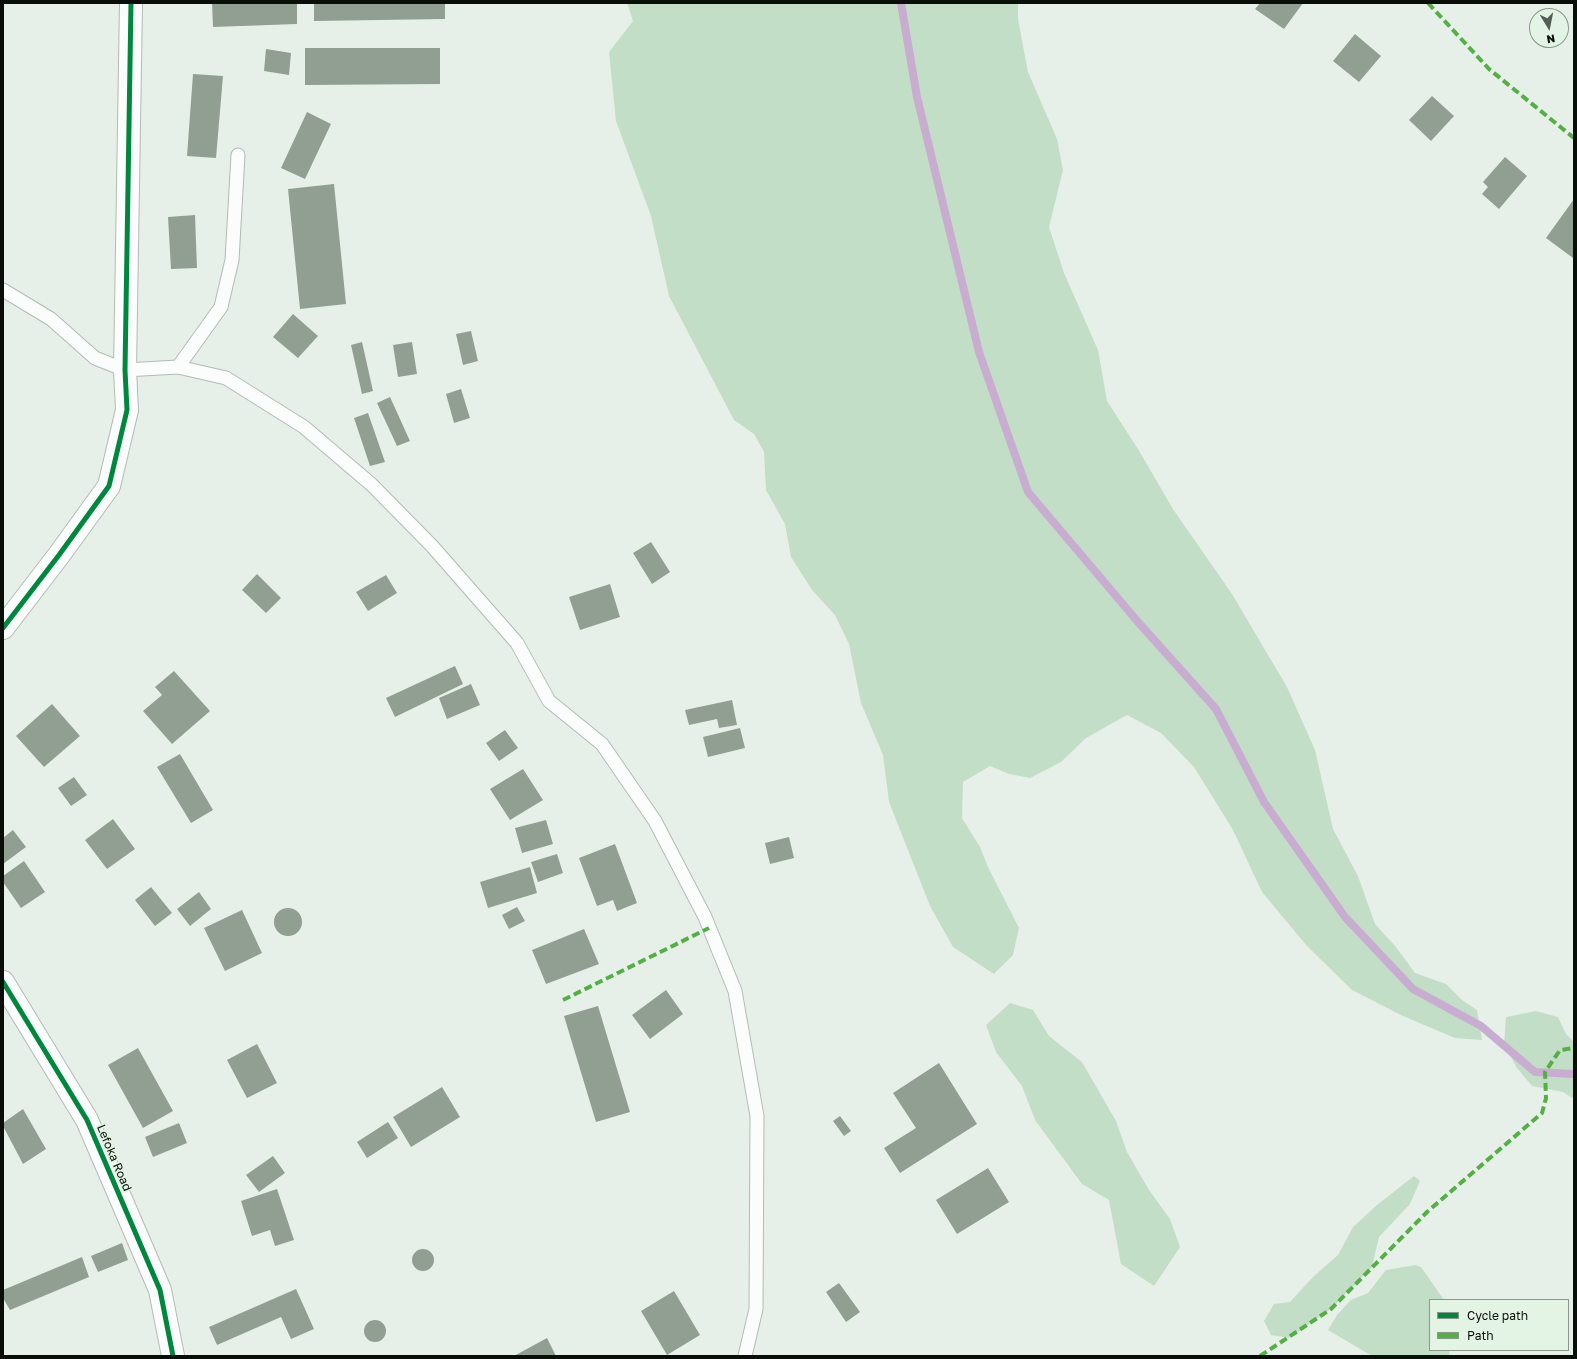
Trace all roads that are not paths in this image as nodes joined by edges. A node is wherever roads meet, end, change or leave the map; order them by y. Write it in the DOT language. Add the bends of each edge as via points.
graph roads {
  1 [pos="132,3"];
  2 [pos="238,155"];
  3 [pos="3,290"];
  4 [pos="178,367"];
  5 [pos="125,370"];
  6 [pos="3,628"];
  7 [pos="3,982"];
  8 [pos="173,1356"];
  9 [pos="745,1356"];
  1 -- 5 [label="street"];
  2 -- 4 [label="lane" via="232,260 221,307"];
  3 -- 5 [label="lane" via="51,319 95,358"];
  4 -- 5 [label="lane"];
  4 -- 9 [label="lane" via="226,378 304,428 372,485 432,546 516,642 549,701 602,744 655,821 705,917 735,991 757,1116 756,1309"];
  5 -- 6 [label="street" via="126,410 109,486"];
  7 -- 8 [label="street, Lefoka Road" via="87,1120 160,1290"];
}
